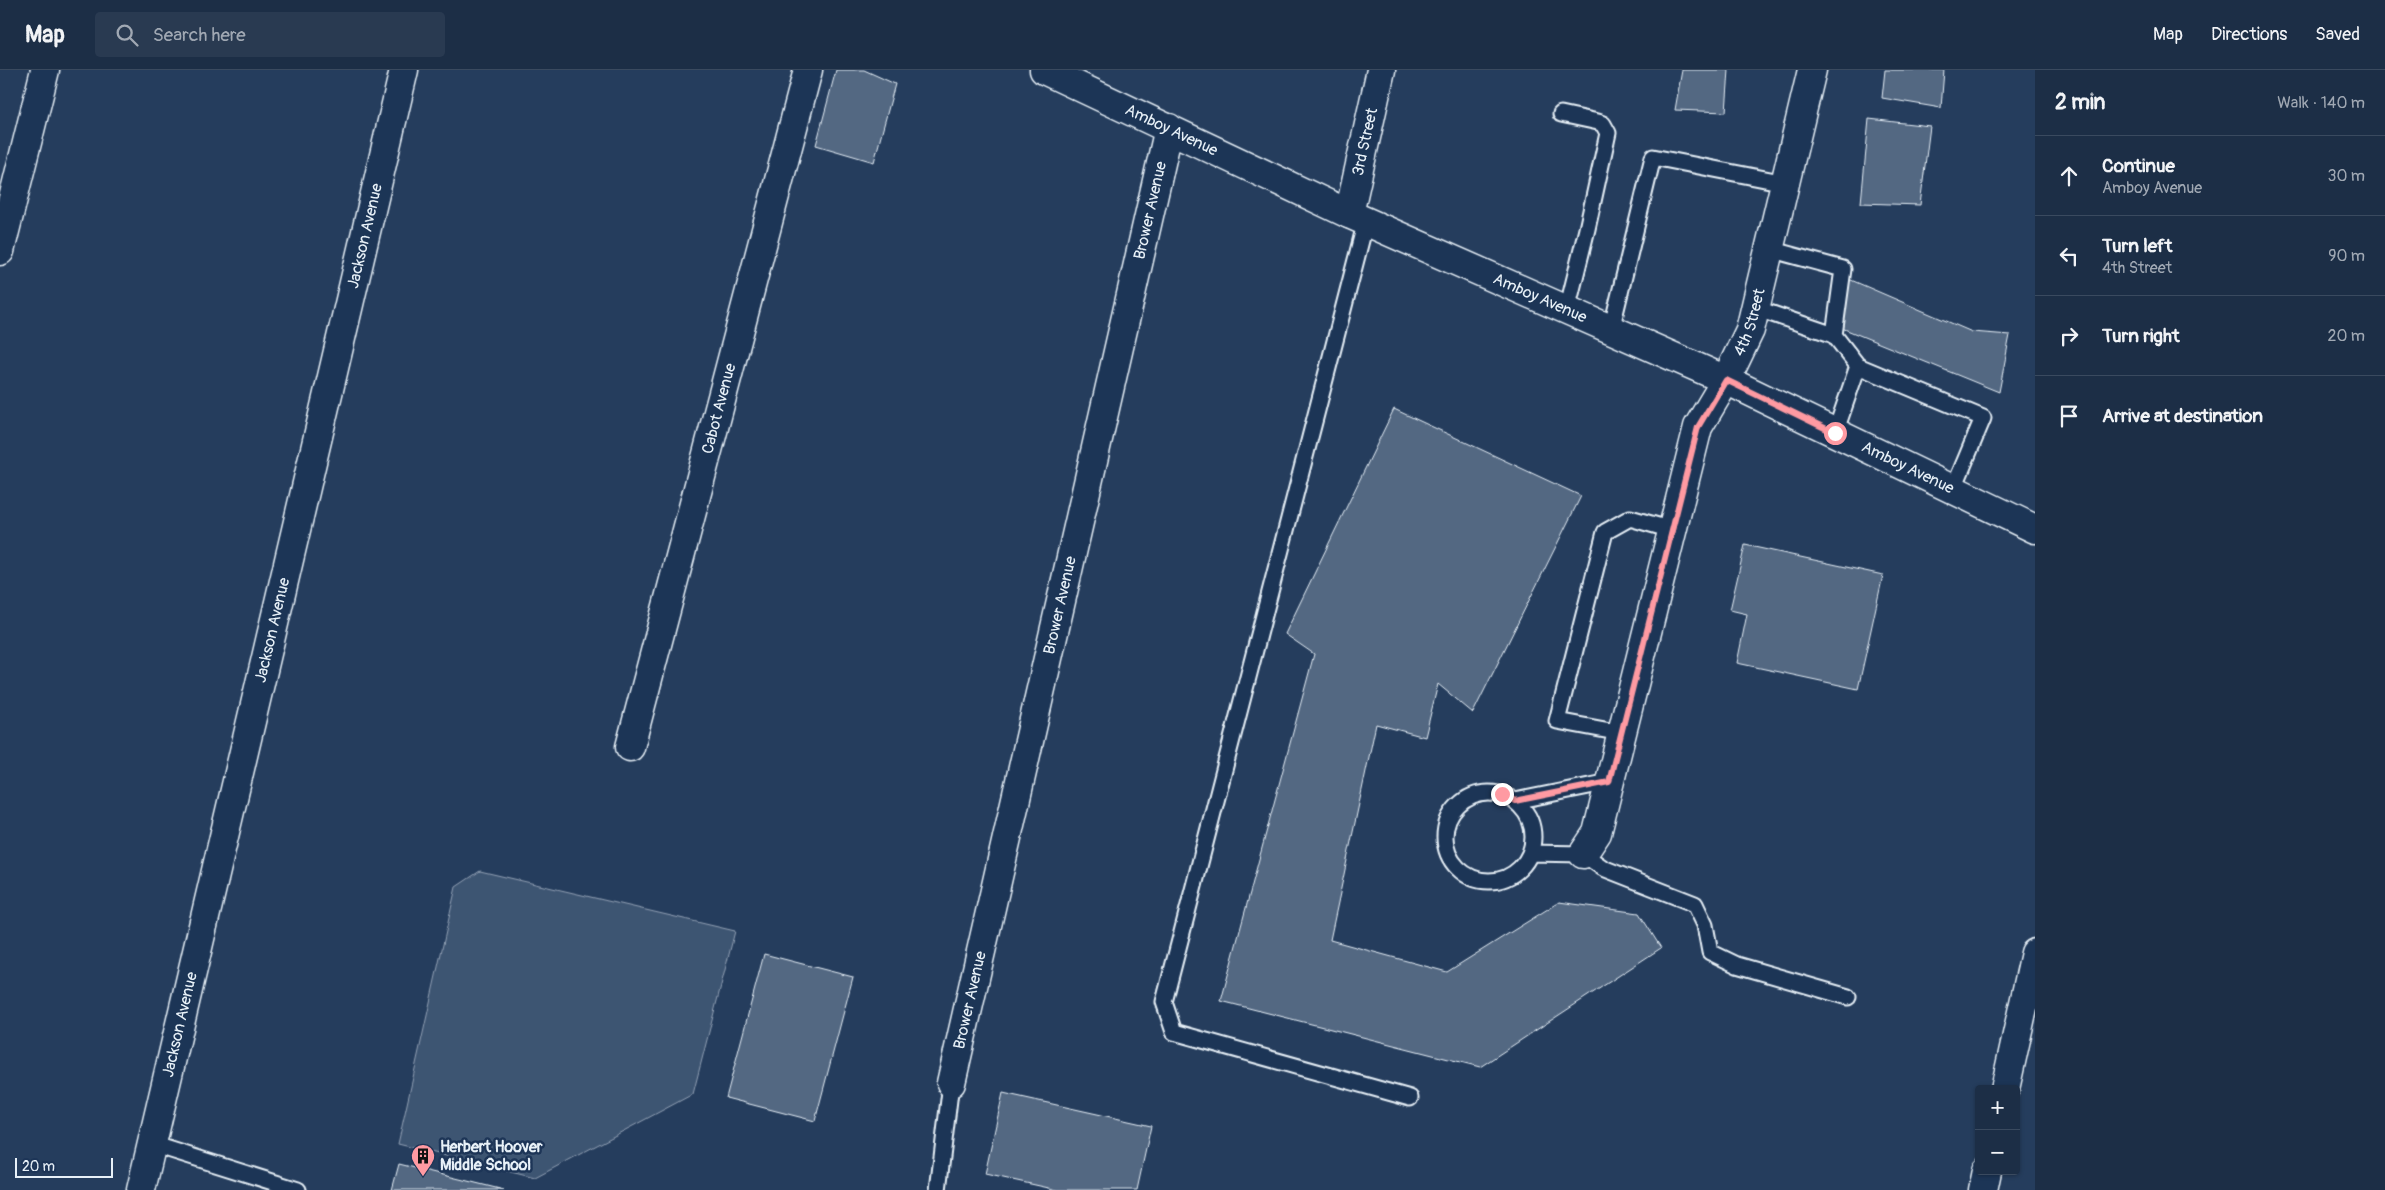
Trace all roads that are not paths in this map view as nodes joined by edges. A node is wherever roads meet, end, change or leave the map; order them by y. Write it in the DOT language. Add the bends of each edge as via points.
graph roads {
  1 [pos="45,70"];
  2 [pos="404,70"];
  3 [pos="808,70"];
  4 [pos="1044,70"];
  5 [pos="1381,70"];
  6 [pos="1812,70"];
  7 [pos="1561,114"];
  8 [pos="1169,128"];
  9 [pos="1785,183"];
  10 [pos="1357,217"];
  11 [pos="1769,249"];
  12 [pos="0,251"];
  13 [pos="1755,308"];
  14 [pos="1567,310"];
  15 [pos="1611,330"];
  16 [pos="1834,335"];
  17 [pos="1858,366"];
  18 [pos="1726,380"];
  19 [pos="1835,433"];
  20 [pos="1953,490"];
  21 [pos="2035,529"];
  22 [pos="1672,530"];
  23 [pos="1621,733"];
  24 [pos="630,747"];
  25 [pos="1609,782"];
  26 [pos="1515,801"];
  27 [pos="1530,853"];
  28 [pos="1584,854"];
  29 [pos="2035,953"];
  30 [pos="1848,997"];
  31 [pos="950,1083"];
  32 [pos="2006,1085"];
  33 [pos="1410,1098"];
  34 [pos="152,1144"];
  35 [pos="1986,1175"];
  36 [pos="269,1186"];
  37 [pos="141,1190"];
  38 [pos="298,1190"];
  39 [pos="938,1190"];
  40 [pos="1983,1190"];
  1 -- 12 [label="street"];
  2 -- 34 [label="street, Jackson Avenue"];
  3 -- 24 [label="street, Cabot Avenue"];
  4 -- 8 [label="street, Amboy Avenue"];
  5 -- 10 [label="street, 3rd Street"];
  6 -- 9 [label="street, 4th Street"];
  7 -- 14 [label="lane" via="1603,124 1608,133"];
  8 -- 10 [label="street, Amboy Avenue"];
  8 -- 31 [label="street, Brower Avenue"];
  9 -- 11 [label="street, 4th Street"];
  9 -- 15 [label="lane" via="1653,157"];
  10 -- 14 [label="street, Amboy Avenue"];
  10 -- 33 [label="lane" via="1164,1002 1174,1032"];
  11 -- 13 [label="street, 4th Street"];
  11 -- 16 [label="lane" via="1843,269"];
  13 -- 16 [label="lane"];
  13 -- 18 [label="street, 4th Street" via="1750,330"];
  14 -- 15 [label="street, Amboy Avenue"];
  15 -- 18 [label="street, Amboy Avenue"];
  16 -- 17 [label="lane"];
  17 -- 19 [label="lane"];
  17 -- 20 [label="lane" via="1983,418"];
  18 -- 19 [label="street, Amboy Avenue"];
  18 -- 22 [label="street, 4th Street" via="1698,427"];
  19 -- 20 [label="street, Amboy Avenue"];
  20 -- 21 [label="street, Amboy Avenue"];
  22 -- 23 [label="street, 4th Street"];
  22 -- 23 [label="lane" via="1630,518 1605,532 1557,721"];
  23 -- 25 [label="street, 4th Street"];
  25 -- 26 [label="lane"];
  25 -- 28 [label="street, 4th Street" via="1597,833"];
  26 -- 27 [label="lane" via="1532,824"];
  26 -- 27 [label="lane" via="1502,794 1487,793 1460,803 1450,814 1445,828 1449,856 1470,877 1491,880 1512,875"];
  27 -- 28 [label="lane"];
  28 -- 30 [label="lane" via="1603,868 1695,904 1705,926 1710,952 1736,965"];
  29 -- 32 [label="street"];
  31 -- 39 [label="lane"];
  34 -- 36 [label="lane"];
  34 -- 37 [label="street, Jackson Avenue"];
  35 -- 40 [label="street"];
  36 -- 38 [label="lane"];
}
